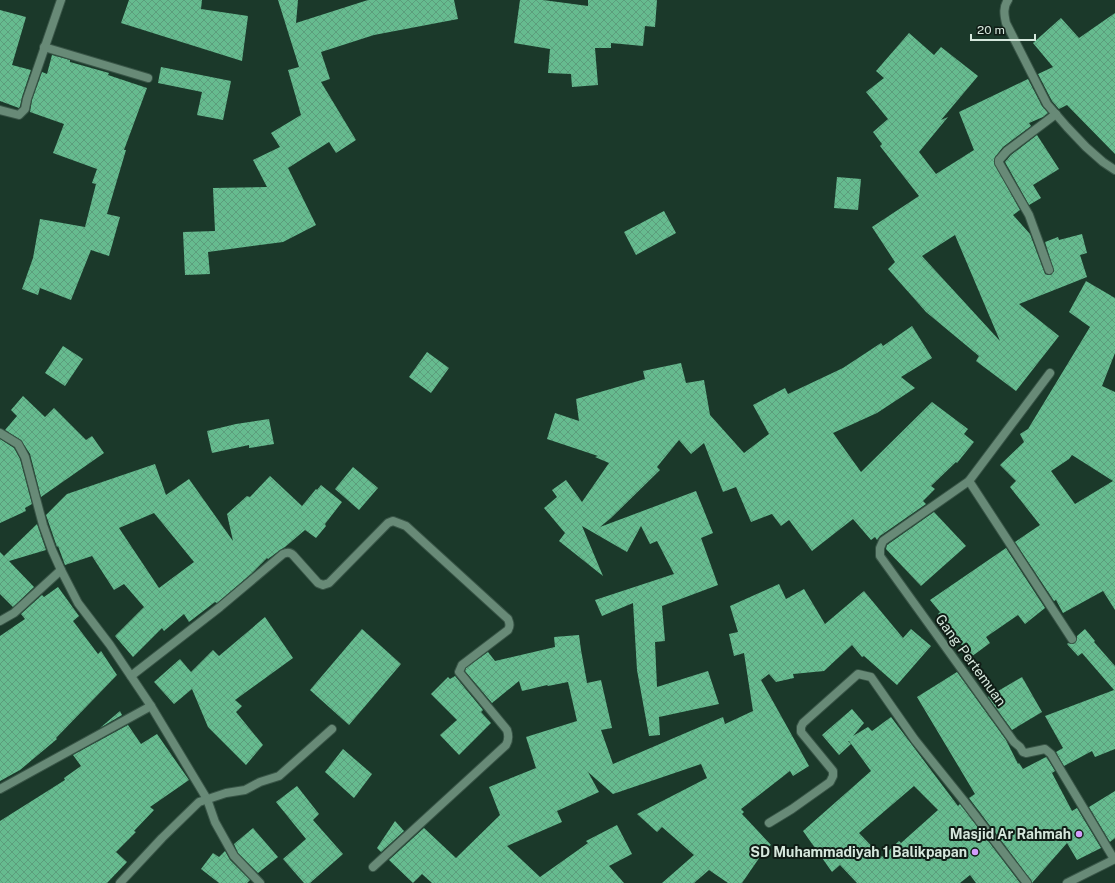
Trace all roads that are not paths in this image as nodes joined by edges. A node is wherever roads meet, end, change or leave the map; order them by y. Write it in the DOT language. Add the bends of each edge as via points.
graph roads {
  1 [pos="61,0"];
  2 [pos="1008,0"];
  3 [pos="44,47"];
  4 [pos="148,78"];
  5 [pos="0,110"];
  6 [pos="1056,114"];
  7 [pos="1115,170"];
  8 [pos="1049,270"];
  9 [pos="1050,373"];
  10 [pos="0,433"];
  11 [pos="969,481"];
  12 [pos="61,570"];
  13 [pos="0,621"];
  14 [pos="1072,639"];
  15 [pos="131,676"];
  16 [pos="151,706"];
  17 [pos="332,729"];
  18 [pos="0,789"];
  19 [pos="206,799"];
  20 [pos="769,823"];
  21 [pos="1114,859"];
  22 [pos="373,867"];
  23 [pos="120,883"];
  24 [pos="260,883"];
  25 [pos="1027,883"];
  26 [pos="1067,883"];
  1 -- 3 [label="street"];
  2 -- 6 [label="street" via="1004,12 1006,22 1043,98"];
  3 -- 4 [label="street"];
  3 -- 5 [label="street" via="25,109 19,115"];
  6 -- 7 [label="street" via="1086,147"];
  6 -- 8 [label="street" via="999,160 1029,215"];
  9 -- 11 [label="street, Gang Pertemuan"];
  10 -- 12 [label="street" via="18,444 25,457 43,525"];
  11 -- 14 [label="street"];
  11 -- 21 [label="street, Gang Pertemuan" via="883,541 880,556 1014,742 1026,753 1045,749 1051,754"];
  12 -- 13 [label="street" via="14,613"];
  12 -- 15 [label="street" via="78,603"];
  15 -- 16 [label="street"];
  15 -- 22 [label="street" via="286,552 293,555 318,583 323,585 329,583 388,523 393,521 406,526 510,623 508,630 462,665 459,672 507,730 509,736 506,745"];
  16 -- 18 [label="street"];
  16 -- 19 [label="street"];
  17 -- 19 [label="street" via="279,776 245,790"];
  19 -- 23 [label="street" via="199,802 162,838"];
  19 -- 24 [label="street" via="215,822 234,856"];
  20 -- 25 [label="street" via="830,782 833,771 801,732 801,727 858,674 864,675 871,677 915,740"];
  21 -- 26 [label="street"];
}
